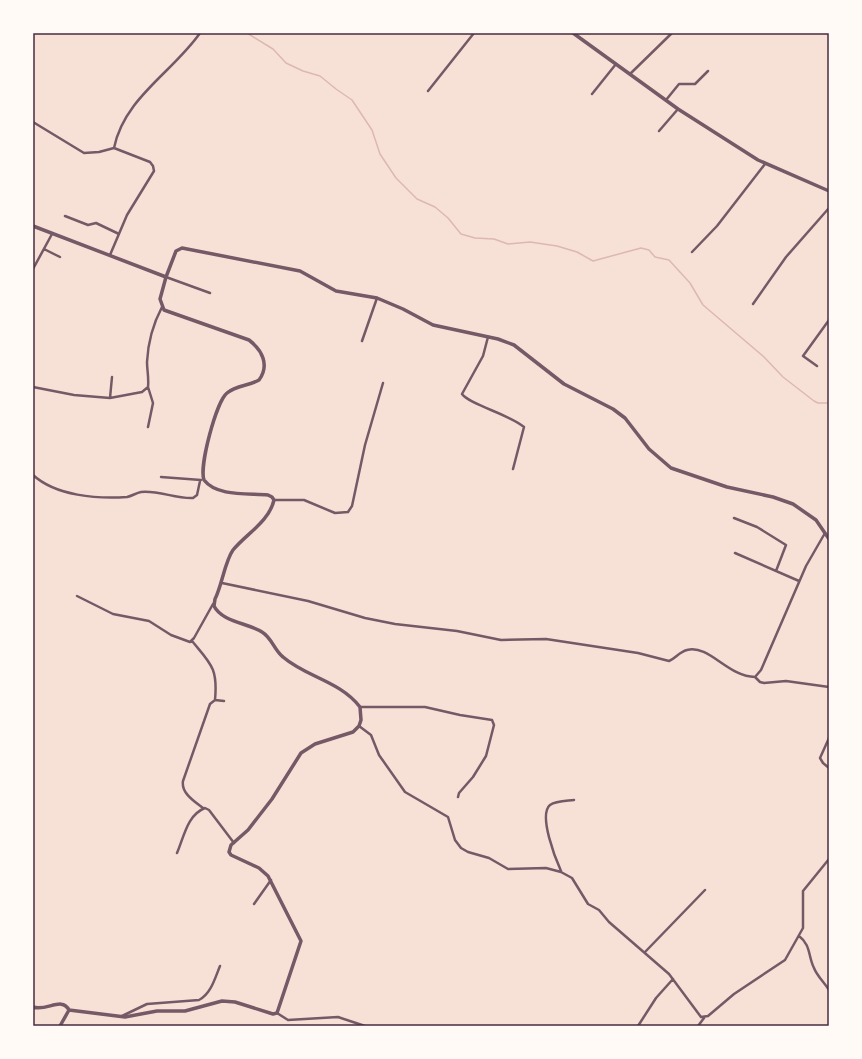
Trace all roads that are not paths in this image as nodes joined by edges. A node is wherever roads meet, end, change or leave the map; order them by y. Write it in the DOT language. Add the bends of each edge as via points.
graph roads {
  1 [pos="200,33"];
  2 [pos="474,33"];
  3 [pos="573,33"];
  4 [pos="672,33"];
  5 [pos="616,64"];
  6 [pos="708,71"];
  7 [pos="630,74"];
  8 [pos="428,91"];
  9 [pos="592,94"];
  10 [pos="666,100"];
  11 [pos="678,109"];
  12 [pos="33,122"];
  13 [pos="659,131"];
  14 [pos="114,148"];
  15 [pos="765,164"];
  16 [pos="829,192"];
  17 [pos="829,208"];
  18 [pos="65,216"];
  19 [pos="33,226"];
  20 [pos="52,234"];
  21 [pos="118,234"];
  22 [pos="44,249"];
  23 [pos="692,252"];
  24 [pos="110,255"];
  25 [pos="60,256"];
  26 [pos="33,269"];
  27 [pos="166,277"];
  28 [pos="210,293"];
  29 [pos="377,298"];
  30 [pos="753,304"];
  31 [pos="162,307"];
  32 [pos="829,320"];
  33 [pos="488,337"];
  34 [pos="362,341"];
  35 [pos="817,366"];
  36 [pos="112,377"];
  37 [pos="383,383"];
  38 [pos="33,387"];
  39 [pos="148,387"];
  40 [pos="110,398"];
  41 [pos="148,427"];
  42 [pos="513,468"];
  43 [pos="33,475"];
  44 [pos="162,477"];
  45 [pos="202,480"];
  46 [pos="274,500"];
  47 [pos="734,518"];
  48 [pos="825,532"];
  49 [pos="829,539"];
  50 [pos="734,553"];
  51 [pos="776,571"];
  52 [pos="799,581"];
  53 [pos="222,583"];
  54 [pos="77,596"];
  55 [pos="213,604"];
  56 [pos="191,641"];
  57 [pos="755,677"];
  58 [pos="829,687"];
  59 [pos="215,700"];
  60 [pos="224,701"];
  61 [pos="360,707"];
  62 [pos="359,726"];
  63 [pos="829,738"];
  64 [pos="829,768"];
  65 [pos="458,797"];
  66 [pos="574,800"];
  67 [pos="203,808"];
  68 [pos="234,843"];
  69 [pos="178,853"];
  70 [pos="829,860"];
  71 [pos="561,872"];
  72 [pos="271,880"];
  73 [pos="705,890"];
  74 [pos="254,904"];
  75 [pos="799,936"];
  76 [pos="645,952"];
  77 [pos="220,966"];
  78 [pos="673,979"];
  79 [pos="829,990"];
  80 [pos="33,1007"];
  81 [pos="69,1010"];
  82 [pos="277,1013"];
  83 [pos="120,1017"];
  84 [pos="704,1018"];
  85 [pos="60,1026"];
  86 [pos="365,1026"];
  87 [pos="638,1026"];
  88 [pos="698,1026"];
  1 -- 14 [label="street" via="126,116"];
  2 -- 8 [label="street"];
  3 -- 5 [label="street"];
  4 -- 7 [label="street"];
  5 -- 7 [label="street"];
  5 -- 9 [label="street"];
  6 -- 10 [label="street" via="695,84 680,84"];
  7 -- 10 [label="street"];
  10 -- 11 [label="street"];
  11 -- 13 [label="street"];
  11 -- 15 [label="street"];
  12 -- 14 [label="street" via="84,153"];
  14 -- 21 [label="street" via="150,162 154,171 131,207"];
  15 -- 16 [label="street"];
  15 -- 23 [label="street" via="717,226"];
  17 -- 30 [label="street" via="786,257"];
  18 -- 21 [label="street" via="88,225 96,224"];
  19 -- 20 [label="street"];
  20 -- 22 [label="street"];
  20 -- 24 [label="street"];
  21 -- 24 [label="street"];
  22 -- 25 [label="street"];
  22 -- 26 [label="street"];
  24 -- 27 [label="street"];
  27 -- 28 [label="street"];
  27 -- 29 [label="street" via="176,252 182,248 300,271 336,291"];
  27 -- 31 [label="street" via="160,299"];
  29 -- 33 [label="street" via="433,324"];
  29 -- 34 [label="street"];
  31 -- 39 [label="street" via="154,321 147,360"];
  31 -- 45 [label="street" via="166,311 248,340 258,348 264,360 259,380 232,390 220,402 203,466"];
  32 -- 35 [label="street" via="803,356"];
  33 -- 42 [label="street" via="483,356 462,394 524,427"];
  33 -- 48 [label="street" via="514,344 564,384 613,409 630,424 649,449 671,468 727,487 784,500 810,516"];
  36 -- 40 [label="street"];
  37 -- 46 [label="street" via="365,445 352,506 348,512 334,513 304,500"];
  38 -- 40 [label="street" via="74,395"];
  39 -- 40 [label="street" via="142,392"];
  39 -- 41 [label="street" via="153,403"];
  43 -- 45 [label="street" via="54,489 102,496 128,496 141,492 193,498 197,495"];
  44 -- 45 [label="street"];
  45 -- 46 [label="street" via="225,491 268,495"];
  46 -- 53 [label="street" via="271,509 256,528 232,551"];
  47 -- 51 [label="street" via="757,527 786,545"];
  48 -- 49 [label="street"];
  48 -- 52 [label="street"];
  50 -- 51 [label="street"];
  51 -- 52 [label="street"];
  52 -- 57 [label="street" via="761,670"];
  53 -- 55 [label="street"];
  53 -- 57 [label="street" via="308,601 365,618 488,638 546,639 638,653 668,661 681,652 695,650 707,653 735,672"];
  54 -- 56 [label="street" via="114,614 149,621 176,638"];
  55 -- 56 [label="street"];
  55 -- 61 [label="street" via="218,612 228,618 263,632 282,657 333,684"];
  56 -- 59 [label="street" via="207,658 215,673"];
  57 -- 58 [label="street" via="764,683 786,681"];
  59 -- 60 [label="street"];
  59 -- 67 [label="street" via="210,704 182,785 184,791"];
  61 -- 62 [label="street" via="362,716"];
  61 -- 65 [label="street" via="425,706 492,720 494,726 486,756"];
  62 -- 68 [label="street" via="348,734 304,750 272,799 248,830"];
  62 -- 71 [label="street" via="371,735 380,755 405,792 448,817 453,836 461,848 489,858 511,870 537,867"];
  63 -- 64 [label="street" via="820,758"];
  66 -- 71 [label="street" via="553,804 546,811 549,835"];
  67 -- 68 [label="street" via="209,810"];
  67 -- 69 [label="street" via="196,812 188,824"];
  68 -- 72 [label="street" via="229,850 231,855 259,868"];
  70 -- 75 [label="street" via="803,890 803,928"];
  71 -- 76 [label="street" via="575,881 588,904 599,910 609,922"];
  72 -- 74 [label="street"];
  72 -- 82 [label="street" via="301,941"];
  73 -- 76 [label="street"];
  75 -- 79 [label="street" via="810,950 814,970"];
  75 -- 84 [label="street" via="781,963 734,994"];
  76 -- 78 [label="street"];
  77 -- 83 [label="street" via="204,997 191,1001 147,1004"];
  78 -- 84 [label="street" via="697,1014"];
  78 -- 87 [label="street" via="660,993"];
  80 -- 81 [label="street" via="41,1009 60,1003 66,1005"];
  81 -- 83 [label="street"];
  81 -- 85 [label="street"];
  82 -- 83 [label="street" via="222,1001 185,1011 157,1010"];
  82 -- 86 [label="street" via="288,1020 338,1017"];
  84 -- 88 [label="street"];
}
